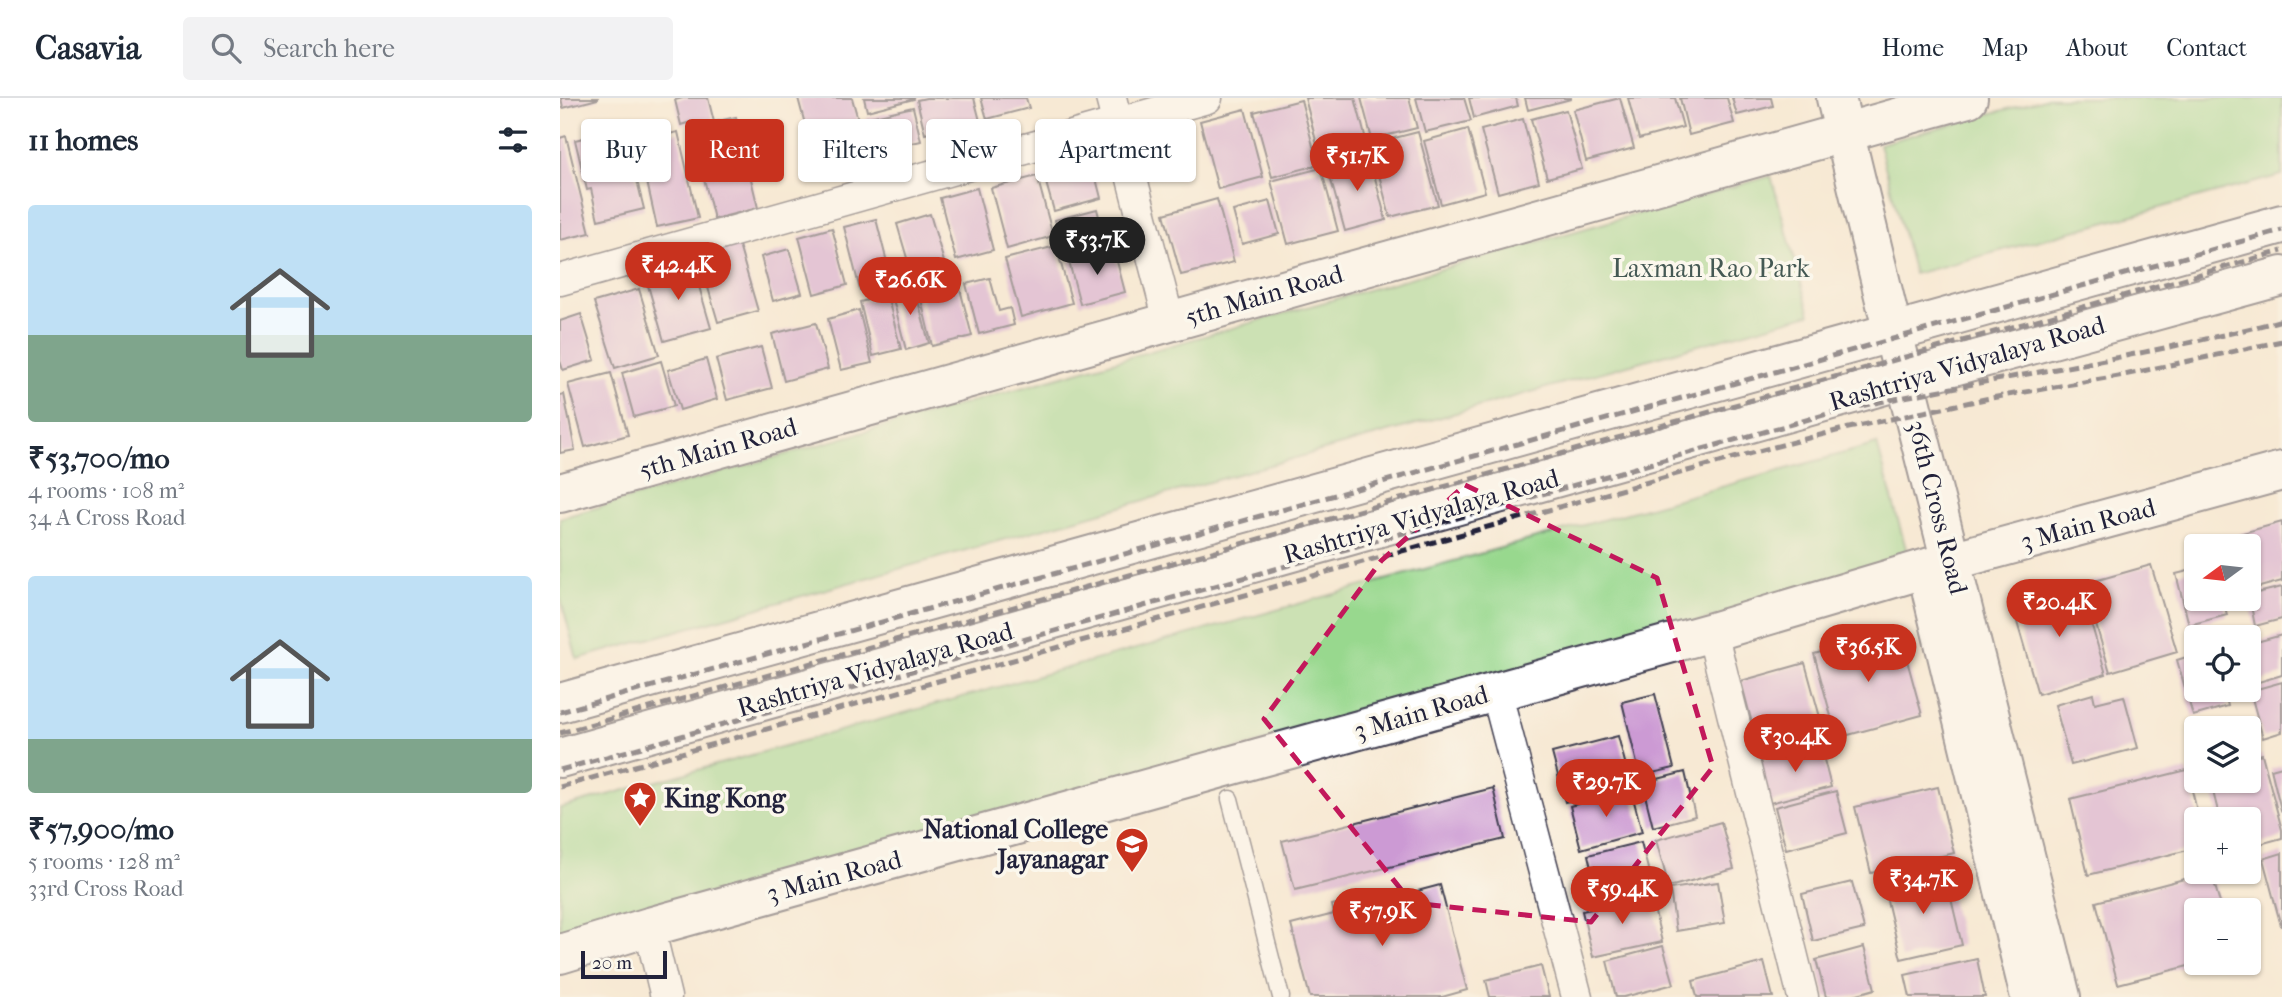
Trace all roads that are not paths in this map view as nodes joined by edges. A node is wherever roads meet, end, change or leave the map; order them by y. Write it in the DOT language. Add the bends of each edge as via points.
graph roads {
  1 [pos="1207,98"];
  2 [pos="1812,98"];
  3 [pos="1968,98"];
  4 [pos="1114,111"];
  5 [pos="1834,123"];
  6 [pos="2282,225"];
  7 [pos="2282,276"];
  8 [pos="560,280"];
  9 [pos="1169,321"];
  10 [pos="1882,336"];
  11 [pos="1894,383"];
  12 [pos="2282,471"];
  13 [pos="560,493"];
  14 [pos="1939,565"];
  15 [pos="1712,632"];
  16 [pos="1496,691"];
  17 [pos="560,703"];
  18 [pos="560,758"];
  19 [pos="1230,799"];
  20 [pos="649,927"];
  21 [pos="560,954"];
  22 [pos="666,997"];
  23 [pos="1281,997"];
  24 [pos="1577,997"];
  25 [pos="1803,997"];
  26 [pos="2030,997"];
  27 [pos="2061,997"];
  1 -- 4 [label="street"];
  2 -- 5 [label="main road, 36th Cross Road"];
  3 -- 5 [label="main road, 5th Main Road"];
  4 -- 8 [label="street"];
  4 -- 9 [label="street"];
  5 -- 9 [label="main road, 5th Main Road"];
  5 -- 10 [label="main road, 36th Cross Road"];
  6 -- 10 [label="main road, Rashtriya Vidyalaya Road"];
  7 -- 11 [label="main road, Rashtriya Vidyalaya Road"];
  9 -- 13 [label="main road, 5th Main Road"];
  10 -- 11 [label="main road, 36th Cross Road"];
  10 -- 17 [label="main road, Rashtriya Vidyalaya Road"];
  11 -- 14 [label="main road, 36th Cross Road"];
  11 -- 18 [label="main road, Rashtriya Vidyalaya Road"];
  12 -- 14 [label="main road, 3 Main Road"];
  14 -- 15 [label="main road, 3 Main Road"];
  14 -- 26 [label="main road, 36th Cross Road"];
  14 -- 27 [label="main road, 36th Cross Road"];
  15 -- 16 [label="main road, 3 Main Road"];
  15 -- 25 [label="street"];
  16 -- 20 [label="main road, 3 Main Road"];
  16 -- 24 [label="street"];
  19 -- 23 [label="lane"];
  20 -- 21 [label="main road, 3 Main Road"];
  20 -- 22 [label="street"];
}
